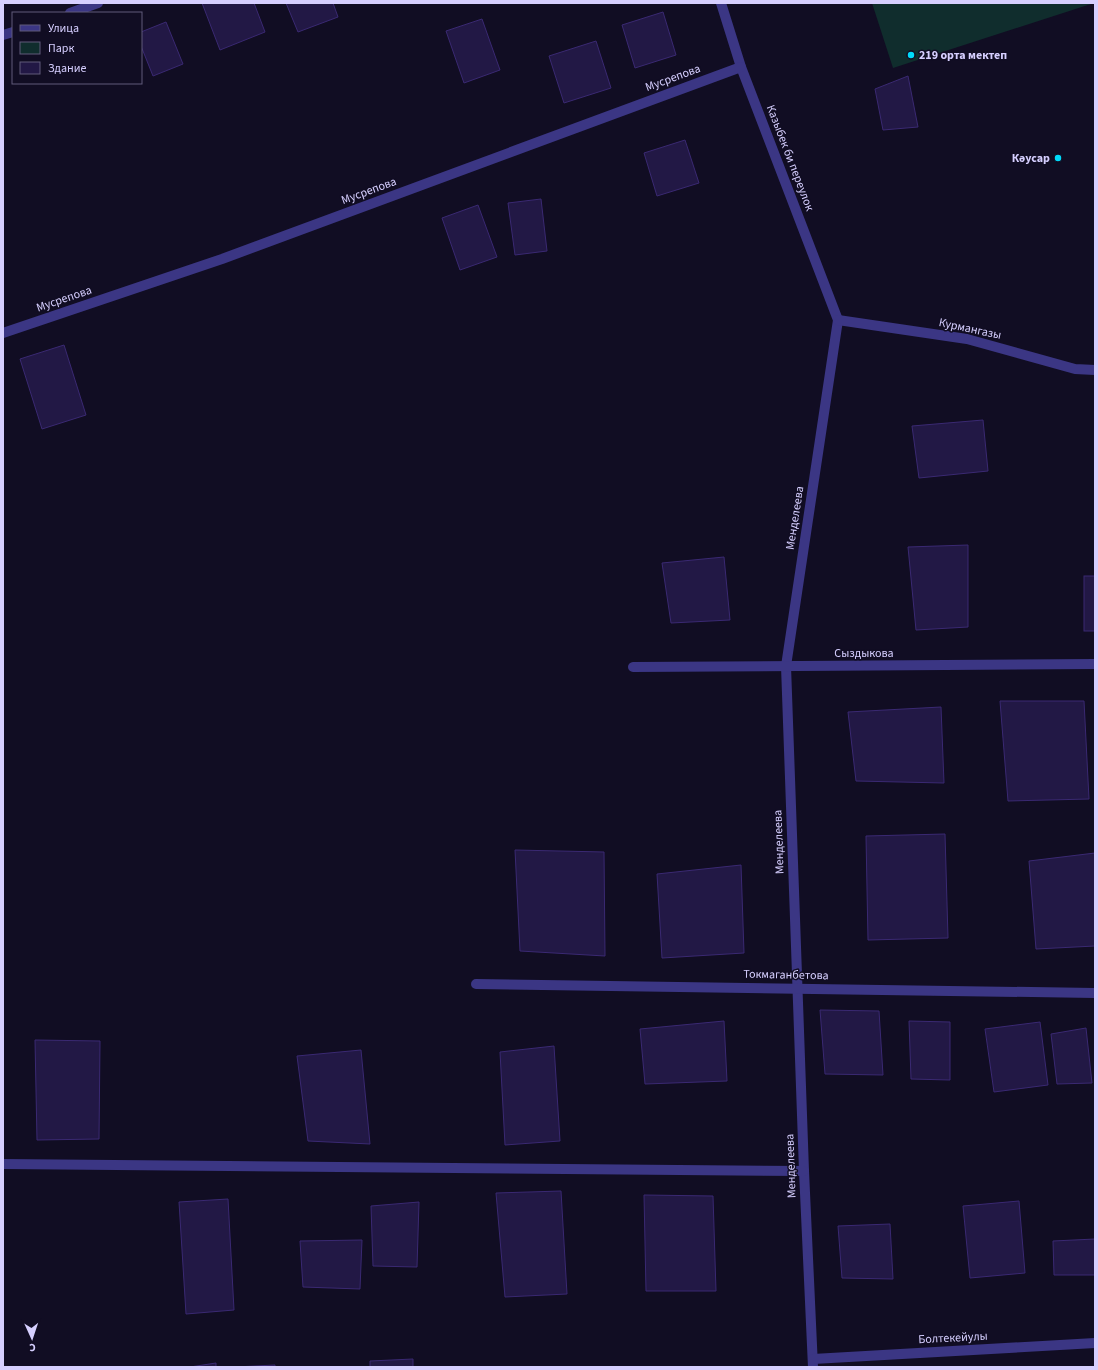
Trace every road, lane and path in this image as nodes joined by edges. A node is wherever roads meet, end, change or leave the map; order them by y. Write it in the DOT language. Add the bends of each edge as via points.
graph roads {
  1 [pos="98,3"];
  2 [pos="721,3"];
  3 [pos="73,12"];
  4 [pos="741,67"];
  5 [pos="838,320"];
  6 [pos="3,333"];
  7 [pos="1095,370"];
  8 [pos="1095,664"];
  9 [pos="786,666"];
  10 [pos="633,667"];
  11 [pos="476,984"];
  12 [pos="798,989"];
  13 [pos="1095,993"];
  14 [pos="3,1164"];
  15 [pos="804,1171"];
  16 [pos="1095,1342"];
  17 [pos="813,1363"];
  1 -- 3 [label="street"];
  2 -- 4 [label="street, Казыбек би переулок"];
  4 -- 5 [label="street, Казыбек би переулок"];
  4 -- 6 [label="street, Мусрепова" via="222,259"];
  5 -- 7 [label="street, Курмангазы" via="967,339 1075,369"];
  5 -- 9 [label="street, Менделеева"];
  8 -- 9 [label="street, Сыздыкова"];
  9 -- 10 [label="street, Сыздыкова"];
  9 -- 12 [label="street, Менделеева"];
  11 -- 12 [label="street, Токмаганбетова"];
  12 -- 13 [label="street, Токмаганбетова"];
  12 -- 15 [label="street, Менделеева"];
  14 -- 15 [label="street"];
  15 -- 17 [label="street, Менделеева"];
  16 -- 17 [label="street, Болтекейулы"];
}
